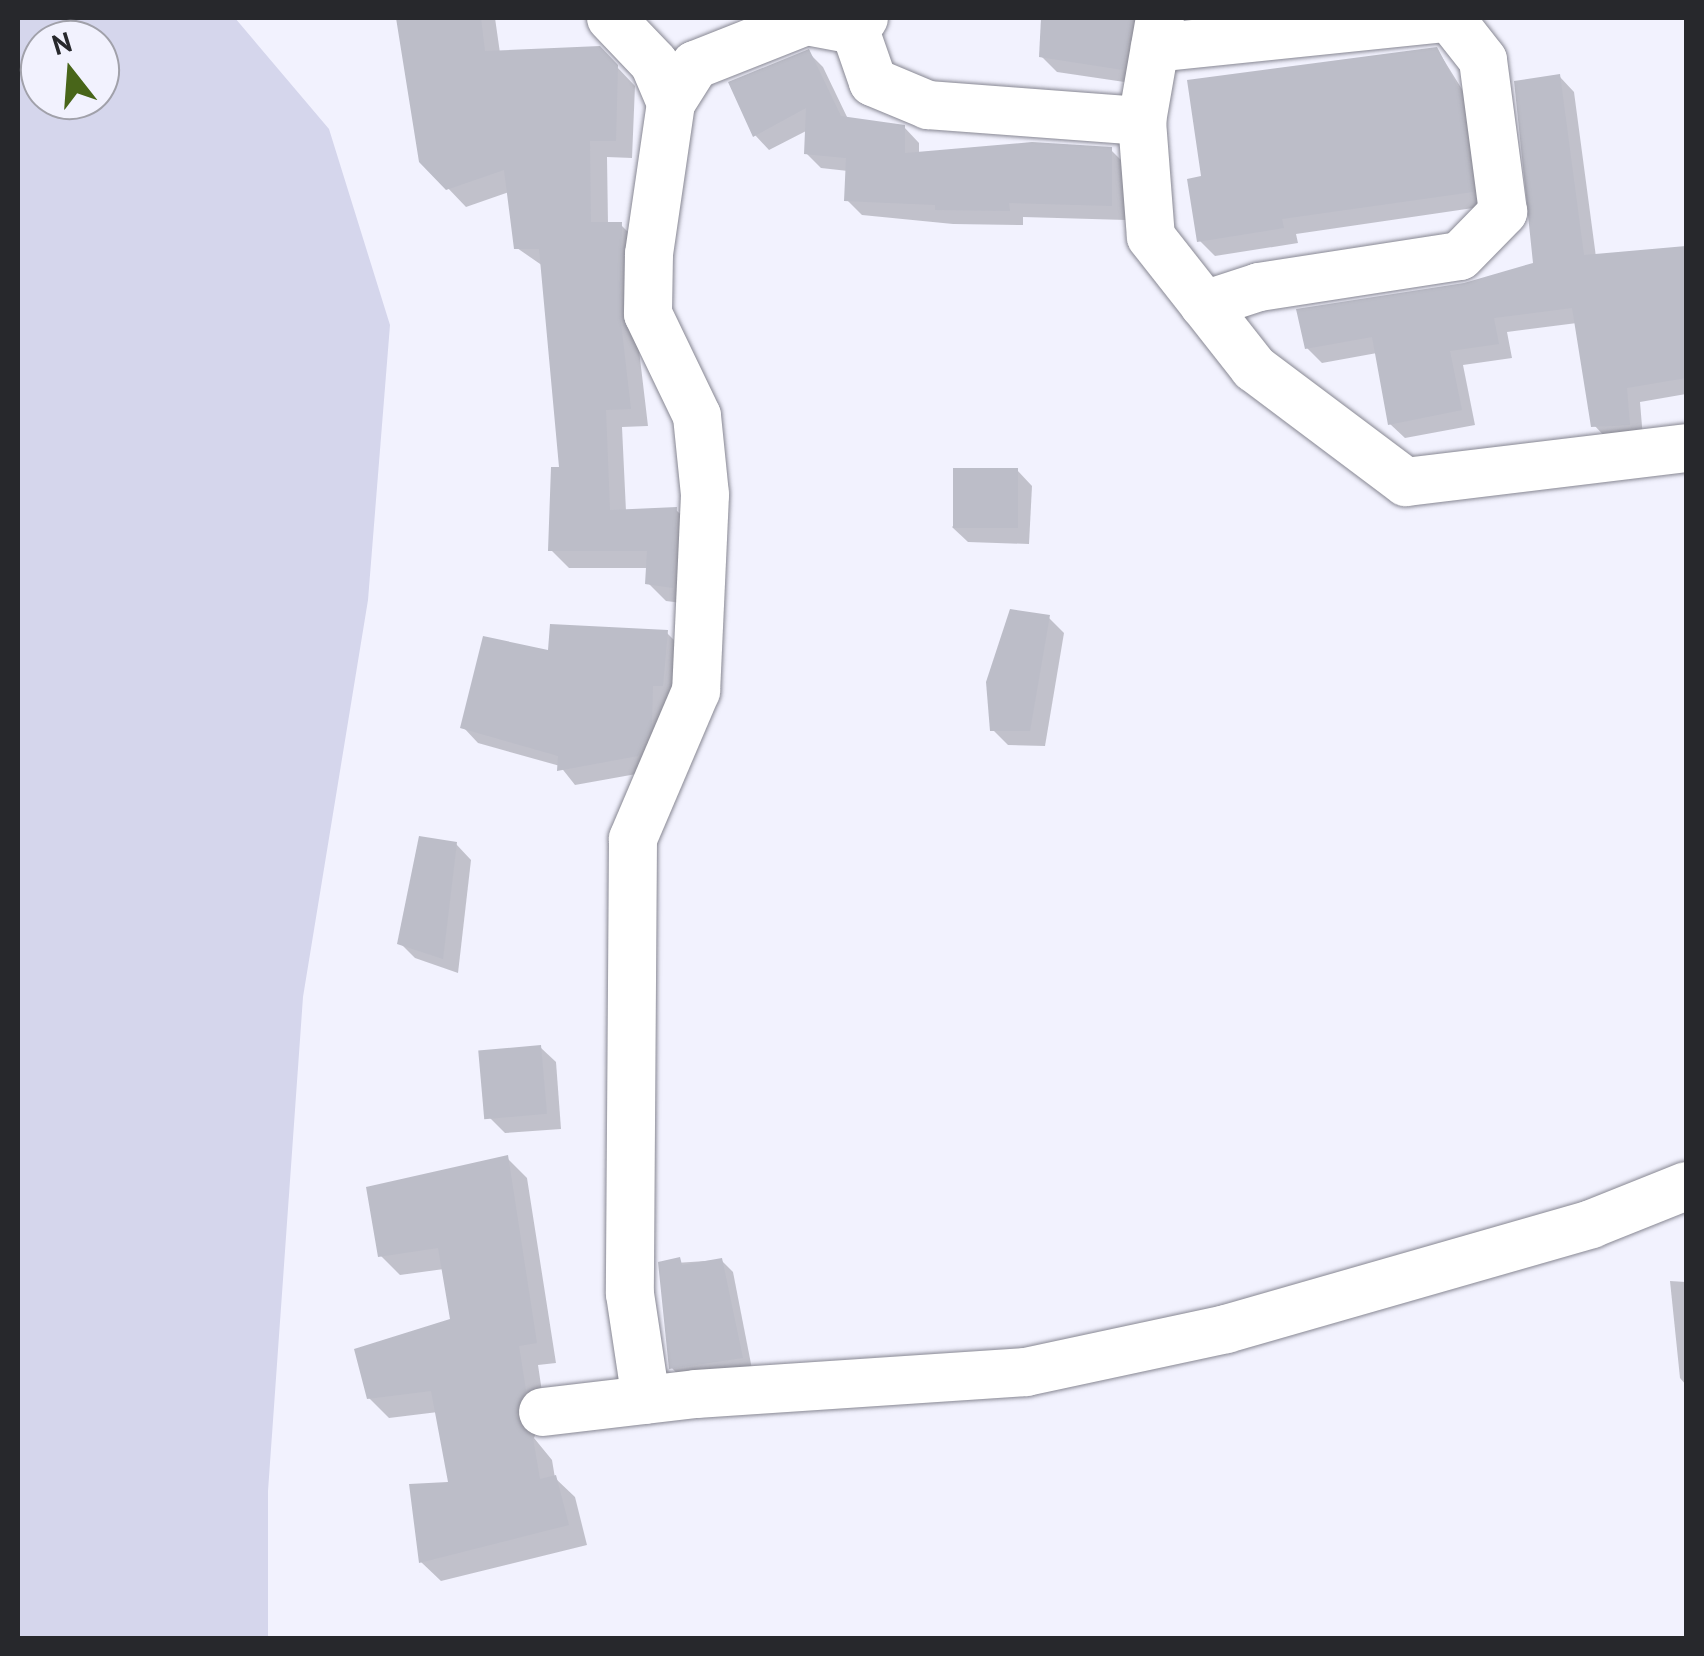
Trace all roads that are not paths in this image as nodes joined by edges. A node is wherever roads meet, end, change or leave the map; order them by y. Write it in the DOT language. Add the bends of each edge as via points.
graph roads {
  1 [pos="611,18"];
  2 [pos="1448,18"];
  3 [pos="860,24"];
  4 [pos="1158,33"];
  5 [pos="672,104"];
  6 [pos="1142,121"];
  7 [pos="1204,305"];
  8 [pos="1686,448"];
  9 [pos="1686,1186"];
  10 [pos="646,1400"];
  11 [pos="544,1412"];
  1 -- 5 [label="street" via="654,63"];
  2 -- 4 [label="street"];
  2 -- 7 [label="street" via="1483,60 1503,212 1460,256 1259,287"];
  3 -- 5 [label="street" via="806,21 713,57 695,65"];
  3 -- 6 [label="street" via="873,82 928,105"];
  4 -- 6 [label="street"];
  5 -- 10 [label="street" via="649,254 648,314 697,416 706,496 696,690 633,838 630,1294"];
  6 -- 7 [label="street" via="1150,237"];
  7 -- 8 [label="street" via="1254,368 1406,482"];
  9 -- 10 [label="street" via="1590,1224 1226,1329 1026,1372"];
  10 -- 11 [label="street"];
}
